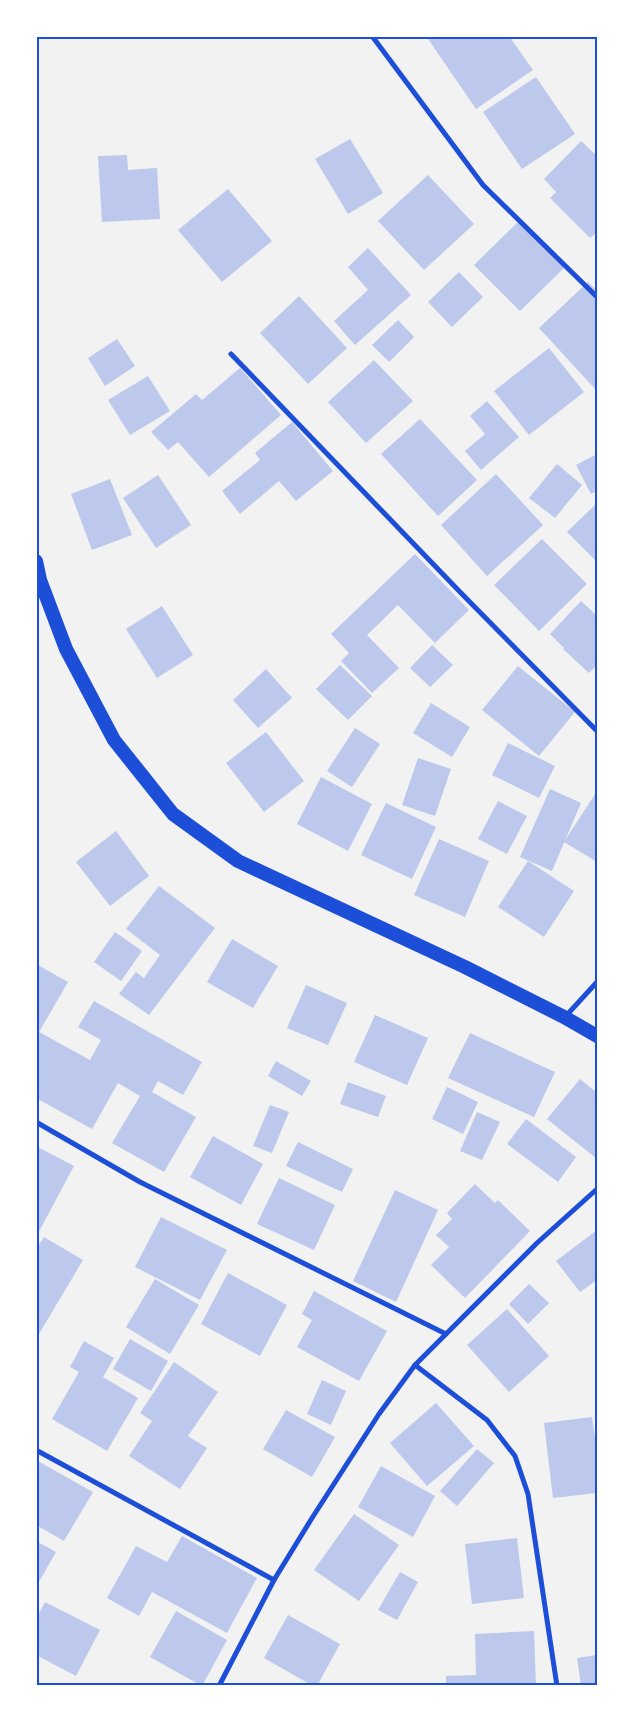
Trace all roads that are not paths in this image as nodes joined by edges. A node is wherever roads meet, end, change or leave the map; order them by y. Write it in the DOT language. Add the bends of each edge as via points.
graph roads {
  1 [pos="382,36"];
  2 [pos="374,38"];
  3 [pos="597,297"];
  4 [pos="231,354"];
  5 [pos="36,561"];
  6 [pos="38,581"];
  7 [pos="597,730"];
  8 [pos="597,982"];
  9 [pos="564,1017"];
  10 [pos="597,1036"];
  11 [pos="36,1122"];
  12 [pos="597,1189"];
  13 [pos="446,1334"];
  14 [pos="415,1365"];
  15 [pos="36,1450"];
  16 [pos="274,1580"];
  17 [pos="219,1686"];
  18 [pos="557,1686"];
  1 -- 2 [label="street"];
  2 -- 3 [label="street" via="483,185"];
  4 -- 7 [label="street"];
  5 -- 6 [label="highway"];
  6 -- 9 [label="highway" via="66,649 114,740 173,814 238,861"];
  8 -- 9 [label="street"];
  9 -- 10 [label="highway"];
  11 -- 13 [label="street" via="140,1182"];
  12 -- 13 [label="street"];
  13 -- 14 [label="street"];
  14 -- 16 [label="street" via="358,1447"];
  14 -- 18 [label="street" via="487,1420 515,1456 528,1494"];
  15 -- 16 [label="street"];
  16 -- 17 [label="street"];
}
